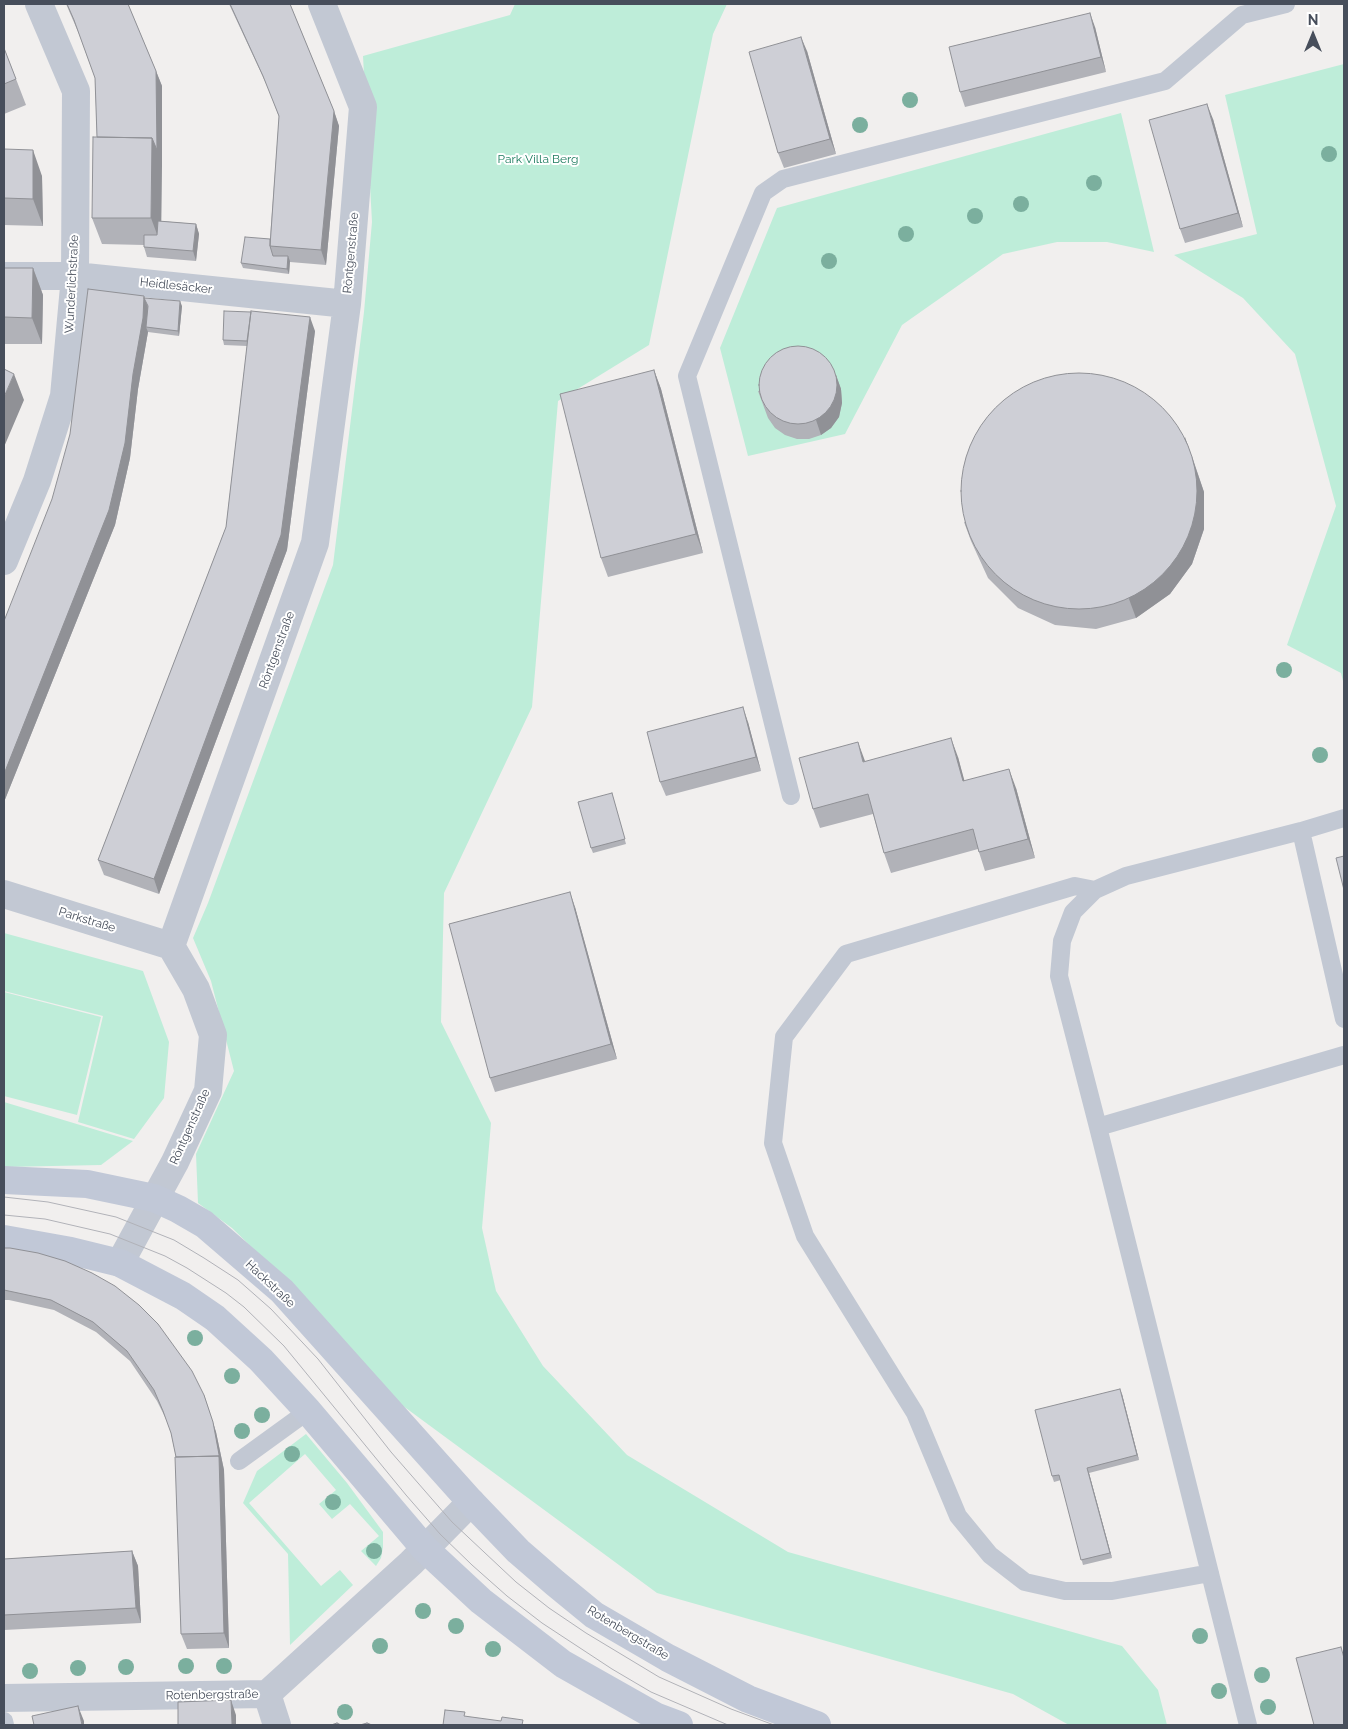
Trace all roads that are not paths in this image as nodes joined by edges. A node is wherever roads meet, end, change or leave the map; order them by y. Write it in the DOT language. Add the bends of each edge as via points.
graph roads {
  1 [pos="39,4"];
  2 [pos="322,4"];
  3 [pos="1286,4"];
  4 [pos="4,276"];
  5 [pos="75,276"];
  6 [pos="347,304"];
  7 [pos="4,560"];
  8 [pos="791,796"];
  9 [pos="1344,818"];
  10 [pos="1301,831"];
  11 [pos="1095,890"];
  12 [pos="4,894"];
  13 [pos="171,946"];
  14 [pos="1344,1019"];
  15 [pos="1344,1054"];
  16 [pos="1098,1128"];
  17 [pos="4,1180"];
  18 [pos="154,1198"];
  19 [pos="4,1239"];
  20 [pos="120,1263"];
  21 [pos="308,1411"];
  22 [pos="239,1461"];
  23 [pos="471,1502"];
  24 [pos="425,1549"];
  25 [pos="1210,1573"];
  26 [pos="267,1694"];
  27 [pos="4,1698"];
  28 [pos="4,1721"];
  29 [pos="5,1725"];
  30 [pos="276,1725"];
  31 [pos="679,1725"];
  32 [pos="817,1725"];
  33 [pos="1248,1725"];
  1 -- 5 [label="street, Wunderlichstraße" via="76,91"];
  2 -- 6 [label="street, Röntgenstraße" via="363,107"];
  3 -- 8 [label="lane" via="1242,15 1165,81 782,179 763,193 687,376"];
  4 -- 5 [label="street, Heidlesäcker"];
  5 -- 6 [label="street, Heidlesäcker"];
  5 -- 7 [label="street, Wunderlichstraße" via="64,396 37,481"];
  6 -- 13 [label="street, Röntgenstraße" via="315,543"];
  9 -- 10 [label="lane"];
  10 -- 11 [label="lane" via="1126,876"];
  10 -- 14 [label="lane"];
  11 -- 16 [label="lane" via="1073,912 1062,941 1060,976"];
  11 -- 25 [label="lane" via="1075,886 846,954 784,1037 773,1143 805,1236 915,1413 958,1516 990,1555 1025,1582 1066,1591 1112,1591"];
  12 -- 13 [label="street, Parkstraße"];
  13 -- 18 [label="street, Röntgenstraße" via="196,989 213,1035 208,1091"];
  15 -- 16 [label="lane"];
  16 -- 25 [label="lane"];
  17 -- 18 [label="main road, Hackstraße" via="87,1184"];
  18 -- 20 [label="street, Röntgenstraße"];
  18 -- 23 [label="main road, Hackstraße" via="204,1224 282,1291"];
  19 -- 20 [label="main road"];
  20 -- 21 [label="main road" via="183,1296 215,1318 261,1360"];
  21 -- 22 [label="lane"];
  21 -- 24 [label="main road"];
  23 -- 24 [label="street, Rotenbergstraße"];
  23 -- 32 [label="main road, Rotenbergstraße" via="518,1551 594,1615 668,1658 748,1698"];
  24 -- 26 [label="street, Rotenbergstraße"];
  24 -- 31 [label="main road" via="481,1601 563,1664 655,1716"];
  25 -- 33 [label="lane"];
  26 -- 27 [label="street, Rotenbergstraße"];
  26 -- 30 [label="street"];
  28 -- 29 [label="lane"];
}
